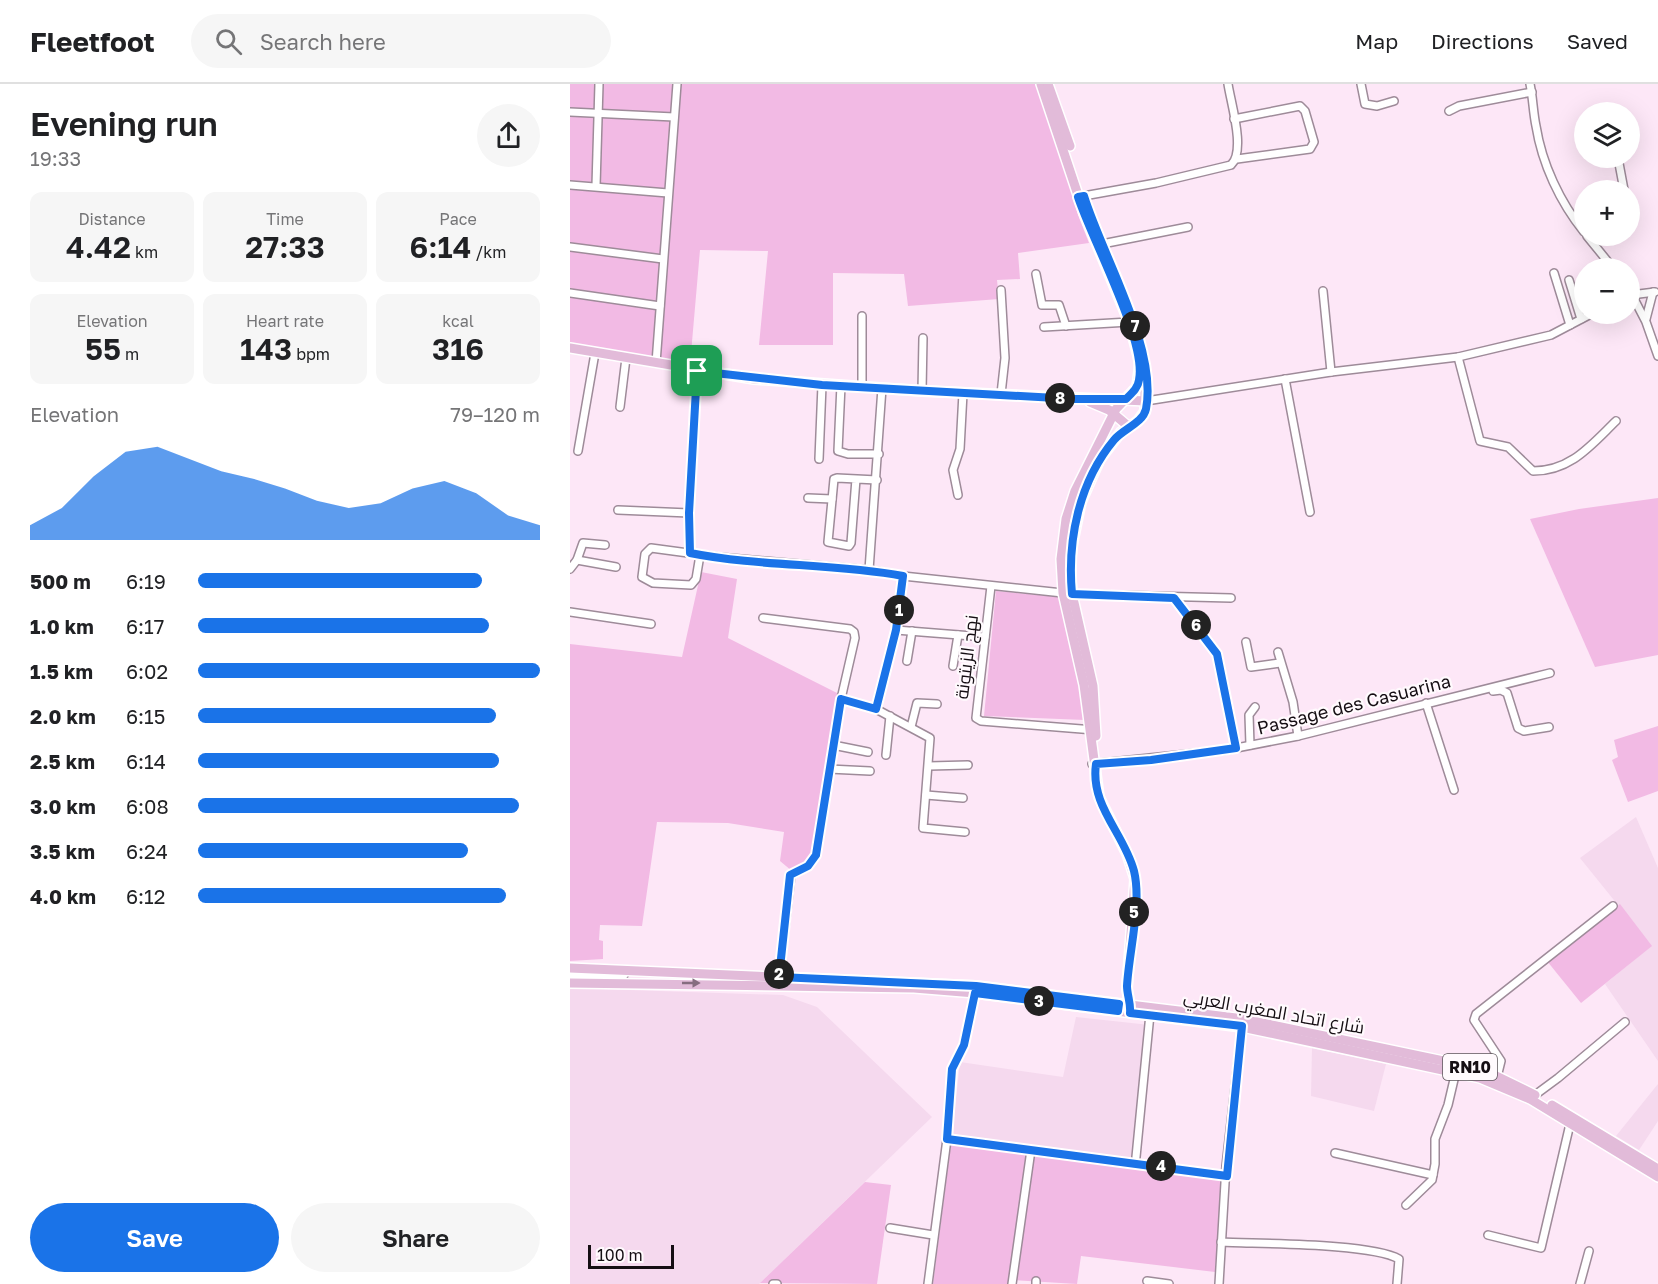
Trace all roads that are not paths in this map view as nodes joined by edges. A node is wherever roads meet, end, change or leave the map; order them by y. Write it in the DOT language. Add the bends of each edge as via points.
graph roads {
  1 [pos="599,84"];
  2 [pos="677,84"];
  3 [pos="1041,84"];
  4 [pos="1048,84"];
  5 [pos="1228,84"];
  6 [pos="1360,84"];
  7 [pos="1530,84"];
  8 [pos="1532,92"];
  9 [pos="1394,101"];
  10 [pos="1449,111"];
  11 [pos="570,112"];
  12 [pos="598,113"];
  13 [pos="674,117"];
  14 [pos="1234,119"];
  15 [pos="1237,159"];
  16 [pos="570,185"];
  17 [pos="596,186"];
  18 [pos="668,193"];
  19 [pos="1081,197"];
  20 [pos="1574,217"];
  21 [pos="1188,226"];
  22 [pos="1102,244"];
  23 [pos="1595,246"];
  24 [pos="570,247"];
  25 [pos="1605,258"];
  26 [pos="663,259"];
  27 [pos="1554,273"];
  28 [pos="1036,274"];
  29 [pos="1569,280"];
  30 [pos="1001,290"];
  31 [pos="1323,291"];
  32 [pos="1656,292"];
  33 [pos="570,293"];
  34 [pos="1640,293"];
  35 [pos="1574,296"];
  36 [pos="660,306"];
  37 [pos="1640,311"];
  38 [pos="862,316"];
  39 [pos="1129,322"];
  40 [pos="1646,322"];
  41 [pos="1574,323"];
  42 [pos="1570,325"];
  43 [pos="1066,326"];
  44 [pos="1044,327"];
  45 [pos="923,338"];
  46 [pos="570,348"];
  47 [pos="595,353"];
  48 [pos="1658,356"];
  49 [pos="1458,357"];
  50 [pos="626,358"];
  51 [pos="656,363"];
  52 [pos="697,371"];
  53 [pos="1331,372"];
  54 [pos="1285,379"];
  55 [pos="822,385"];
  56 [pos="841,385"];
  57 [pos="862,387"];
  58 [pos="882,388"];
  59 [pos="922,391"];
  60 [pos="963,393"];
  61 [pos="1001,394"];
  62 [pos="1074,399"];
  63 [pos="1126,399"];
  64 [pos="1146,401"];
  65 [pos="620,407"];
  66 [pos="1114,414"];
  67 [pos="1616,421"];
  68 [pos="1128,426"];
  69 [pos="578,451"];
  70 [pos="879,454"];
  71 [pos="819,459"];
  72 [pos="856,479"];
  73 [pos="877,480"];
  74 [pos="958,495"];
  75 [pos="808,498"];
  76 [pos="832,500"];
  77 [pos="618,510"];
  78 [pos="1310,512"];
  79 [pos="689,513"];
  80 [pos="605,545"];
  81 [pos="690,553"];
  82 [pos="700,555"];
  83 [pos="577,560"];
  84 [pos="616,567"];
  85 [pos="570,569"];
  86 [pos="869,570"];
  87 [pos="903,576"];
  88 [pos="991,586"];
  89 [pos="1067,593"];
  90 [pos="1231,597"];
  91 [pos="1174,598"];
  92 [pos="570,612"];
  93 [pos="763,618"];
  94 [pos="651,624"];
  95 [pos="896,630"];
  96 [pos="912,631"];
  97 [pos="958,635"];
  98 [pos="985,638"];
  99 [pos="1246,642"];
  100 [pos="1278,652"];
  101 [pos="907,661"];
  102 [pos="1280,663"];
  103 [pos="953,666"];
  104 [pos="1550,673"];
  105 [pos="841,699"];
  106 [pos="937,704"];
  107 [pos="1426,704"];
  108 [pos="1255,707"];
  109 [pos="876,709"];
  110 [pos="890,716"];
  111 [pos="1549,726"];
  112 [pos="911,727"];
  113 [pos="1093,730"];
  114 [pos="1298,736"];
  115 [pos="833,745"];
  116 [pos="1250,745"];
  117 [pos="1236,748"];
  118 [pos="868,752"];
  119 [pos="886,755"];
  120 [pos="968,765"];
  121 [pos="929,766"];
  122 [pos="1094,766"];
  123 [pos="829,769"];
  124 [pos="870,771"];
  125 [pos="1454,790"];
  126 [pos="926,795"];
  127 [pos="963,798"];
  128 [pos="965,832"];
  129 [pos="1613,906"];
  130 [pos="570,968"];
  131 [pos="713,974"];
  132 [pos="570,975"];
  133 [pos="779,977"];
  134 [pos="570,983"];
  135 [pos="1127,989"];
  136 [pos="975,993"];
  137 [pos="1118,1007"];
  138 [pos="1131,1009"];
  139 [pos="1150,1014"];
  140 [pos="1625,1022"];
  141 [pos="1242,1026"];
  142 [pos="1456,1071"];
  143 [pos="1496,1080"];
  144 [pos="1534,1095"];
  145 [pos="1570,1124"];
  146 [pos="947,1139"];
  147 [pos="1031,1150"];
  148 [pos="1335,1153"];
  149 [pos="1136,1157"];
  150 [pos="1658,1169"];
  151 [pos="1433,1175"];
  152 [pos="1227,1176"];
  153 [pos="1658,1177"];
  154 [pos="1407,1205"];
  155 [pos="890,1228"];
  156 [pos="933,1235"];
  157 [pos="1488,1235"];
  158 [pos="1221,1242"];
  159 [pos="1589,1251"];
  160 [pos="1147,1281"];
  161 [pos="928,1284"];
  162 [pos="1012,1284"];
  163 [pos="1169,1284"];
  164 [pos="1219,1284"];
  165 [pos="1397,1284"];
  166 [pos="1580,1284"];
  1 -- 12 [label="street"];
  2 -- 13 [label="street"];
  3 -- 19 [label="main road"];
  4 -- 19 [label="main road"];
  5 -- 14 [label="street"];
  6 -- 9 [label="street" via="1365,104 1377,106"];
  7 -- 8 [label="street"];
  8 -- 10 [label="street"];
  8 -- 20 [label="street" via="1536,127 1550,174"];
  11 -- 12 [label="street"];
  12 -- 13 [label="street"];
  12 -- 17 [label="street"];
  13 -- 18 [label="street"];
  14 -- 15 [label="street"];
  14 -- 15 [label="street" via="1300,106 1314,142 1310,149"];
  15 -- 19 [label="street" via="1231,165 1193,175"];
  16 -- 17 [label="street"];
  17 -- 18 [label="street"];
  18 -- 26 [label="street"];
  19 -- 22 [label="main road"];
  19 -- 39 [label="main road"];
  21 -- 22 [label="street"];
  22 -- 64 [label="main road" via="1137,334 1144,363"];
  23 -- 25 [label="street"];
  24 -- 26 [label="street"];
  26 -- 36 [label="street"];
  27 -- 42 [label="street"];
  28 -- 43 [label="street" via="1042,306 1059,305"];
  29 -- 35 [label="street"];
  30 -- 61 [label="street" via="1005,358"];
  31 -- 53 [label="street"];
  32 -- 34 [label="street"];
  32 -- 40 [label="street"];
  33 -- 36 [label="street"];
  36 -- 51 [label="street"];
  37 -- 40 [label="street"];
  38 -- 57 [label="street"];
  39 -- 43 [label="street"];
  39 -- 63 [label="main road" via="1140,376 1137,387"];
  40 -- 48 [label="street"];
  41 -- 42 [label="street"];
  42 -- 49 [label="street" via="1551,335"];
  43 -- 44 [label="street"];
  45 -- 59 [label="street"];
  46 -- 47 [label="main road"];
  47 -- 50 [label="main road"];
  47 -- 69 [label="street"];
  49 -- 53 [label="street"];
  49 -- 67 [label="street" via="1480,441 1508,447 1533,471 1564,466 1592,446"];
  50 -- 51 [label="main road"];
  50 -- 65 [label="street"];
  51 -- 52 [label="main road"];
  52 -- 55 [label="main road"];
  52 -- 79 [label="street"];
  53 -- 54 [label="street"];
  54 -- 64 [label="street"];
  54 -- 78 [label="street"];
  55 -- 56 [label="main road"];
  55 -- 71 [label="street"];
  56 -- 57 [label="main road"];
  56 -- 70 [label="street" via="838,451"];
  57 -- 58 [label="main road"];
  58 -- 59 [label="main road"];
  58 -- 70 [label="street"];
  59 -- 60 [label="main road"];
  60 -- 61 [label="main road"];
  60 -- 74 [label="street" via="960,449 953,470"];
  61 -- 62 [label="main road"];
  62 -- 63 [label="main road"];
  62 -- 66 [label="main road" via="1099,404"];
  63 -- 64 [label="main road"];
  63 -- 66 [label="main road"];
  64 -- 68 [label="main road" via="1143,415"];
  66 -- 68 [label="main road"];
  66 -- 89 [label="main road" via="1072,500 1061,559"];
  68 -- 89 [label="main road" via="1100,459 1081,502"];
  70 -- 73 [label="street"];
  72 -- 73 [label="street"];
  72 -- 76 [label="street" via="834,479"];
  72 -- 76 [label="street" via="849,546 828,542"];
  73 -- 86 [label="street"];
  75 -- 76 [label="street"];
  77 -- 79 [label="street"];
  79 -- 81 [label="street"];
  80 -- 83 [label="street" via="584,542"];
  81 -- 82 [label="street"];
  81 -- 82 [label="street" via="648,549 642,577 653,583 691,585 696,579"];
  82 -- 86 [label="street"];
  83 -- 84 [label="street"];
  83 -- 85 [label="street"];
  86 -- 87 [label="street"];
  87 -- 88 [label="street"];
  87 -- 95 [label="street"];
  88 -- 89 [label="street"];
  88 -- 98 [label="street, نهج الزيتونة"];
  89 -- 91 [label="street"];
  89 -- 113 [label="main road" via="1093,686"];
  90 -- 91 [label="street"];
  91 -- 117 [label="street" via="1217,654"];
  92 -- 94 [label="street"];
  93 -- 105 [label="street" via="854,631 854,652"];
  95 -- 96 [label="street"];
  95 -- 109 [label="street"];
  96 -- 97 [label="street"];
  96 -- 101 [label="street"];
  97 -- 98 [label="street"];
  97 -- 103 [label="street"];
  98 -- 113 [label="street, نهج الزيتونة" via="976,706 978,720"];
  99 -- 102 [label="street" via="1251,667"];
  100 -- 102 [label="street"];
  102 -- 114 [label="street" via="1293,702"];
  104 -- 107 [label="street, Passage des Casuarina"];
  105 -- 109 [label="street"];
  105 -- 115 [label="street"];
  106 -- 112 [label="street" via="917,703"];
  107 -- 111 [label="street" via="1501,690 1506,693 1518,729"];
  107 -- 114 [label="street, Passage des Casuarina"];
  107 -- 125 [label="street"];
  108 -- 116 [label="street" via="1248,715"];
  109 -- 110 [label="street"];
  110 -- 112 [label="street"];
  110 -- 119 [label="street"];
  112 -- 121 [label="street" via="930,738"];
  113 -- 122 [label="main road"];
  114 -- 116 [label="street, Passage des Casuarina"];
  115 -- 118 [label="street"];
  115 -- 123 [label="street"];
  116 -- 117 [label="street, Passage des Casuarina"];
  117 -- 122 [label="street, Passage des Casuarina"];
  120 -- 121 [label="street"];
  121 -- 126 [label="street"];
  122 -- 135 [label="main road" via="1102,807 1127,854 1135,879"];
  123 -- 124 [label="street"];
  123 -- 133 [label="street" via="816,855 808,866 790,875"];
  126 -- 127 [label="street"];
  126 -- 128 [label="street" via="923,828"];
  129 -- 143 [label="street" via="1476,1014 1477,1028 1501,1061"];
  130 -- 131 [label="main road, شارع اتحاد المغرب العربي / RN10"];
  131 -- 132 [label="street"];
  131 -- 133 [label="main road, شارع اتحاد المغرب العربي / RN10"];
  133 -- 137 [label="main road, شارع اتحاد المغرب العربي / RN10" via="976,986"];
  134 -- 136 [label="main road, شارع اتحاد المغرب العربي / RN10, one-way" via="915,988"];
  135 -- 137 [label="main road"];
  135 -- 138 [label="main road"];
  136 -- 137 [label="main road, شارع اتحاد المغرب العربي / RN10"];
  136 -- 146 [label="street" via="964,1045 952,1069"];
  137 -- 138 [label="main road, شارع اتحاد المغرب العربي / RN10"];
  138 -- 139 [label="main road, شارع اتحاد المغرب العربي / RN10"];
  138 -- 143 [label="main road, شارع اتحاد المغرب العربي / RN10" via="1244,1019 1472,1067"];
  139 -- 141 [label="main road, شارع اتحاد المغرب العربي / RN10"];
  139 -- 149 [label="street"];
  140 -- 144 [label="street"];
  141 -- 142 [label="main road, شارع اتحاد المغرب العربي / RN10"];
  141 -- 152 [label="street"];
  142 -- 143 [label="main road, شارع اتحاد المغرب العربي / RN10"];
  142 -- 151 [label="street" via="1435,1139"];
  143 -- 144 [label="main road, شارع اتحاد المغرب العربي / RN10"];
  143 -- 145 [label="main road, شارع اتحاد المغرب العربي / RN10"];
  144 -- 150 [label="main road, شارع اتحاد المغرب العربي / RN10"];
  145 -- 153 [label="main road, شارع اتحاد المغرب العربي / RN10"];
  145 -- 157 [label="street" via="1541,1248"];
  146 -- 147 [label="street"];
  146 -- 156 [label="street"];
  147 -- 152 [label="street"];
  147 -- 162 [label="street"];
  148 -- 151 [label="street"];
  151 -- 154 [label="street" via="1430,1185"];
  152 -- 158 [label="street"];
  155 -- 156 [label="street"];
  156 -- 161 [label="street"];
  158 -- 164 [label="street"];
  158 -- 165 [label="street" via="1338,1248 1391,1256 1400,1263"];
  159 -- 166 [label="street"];
  160 -- 163 [label="street"];
}
